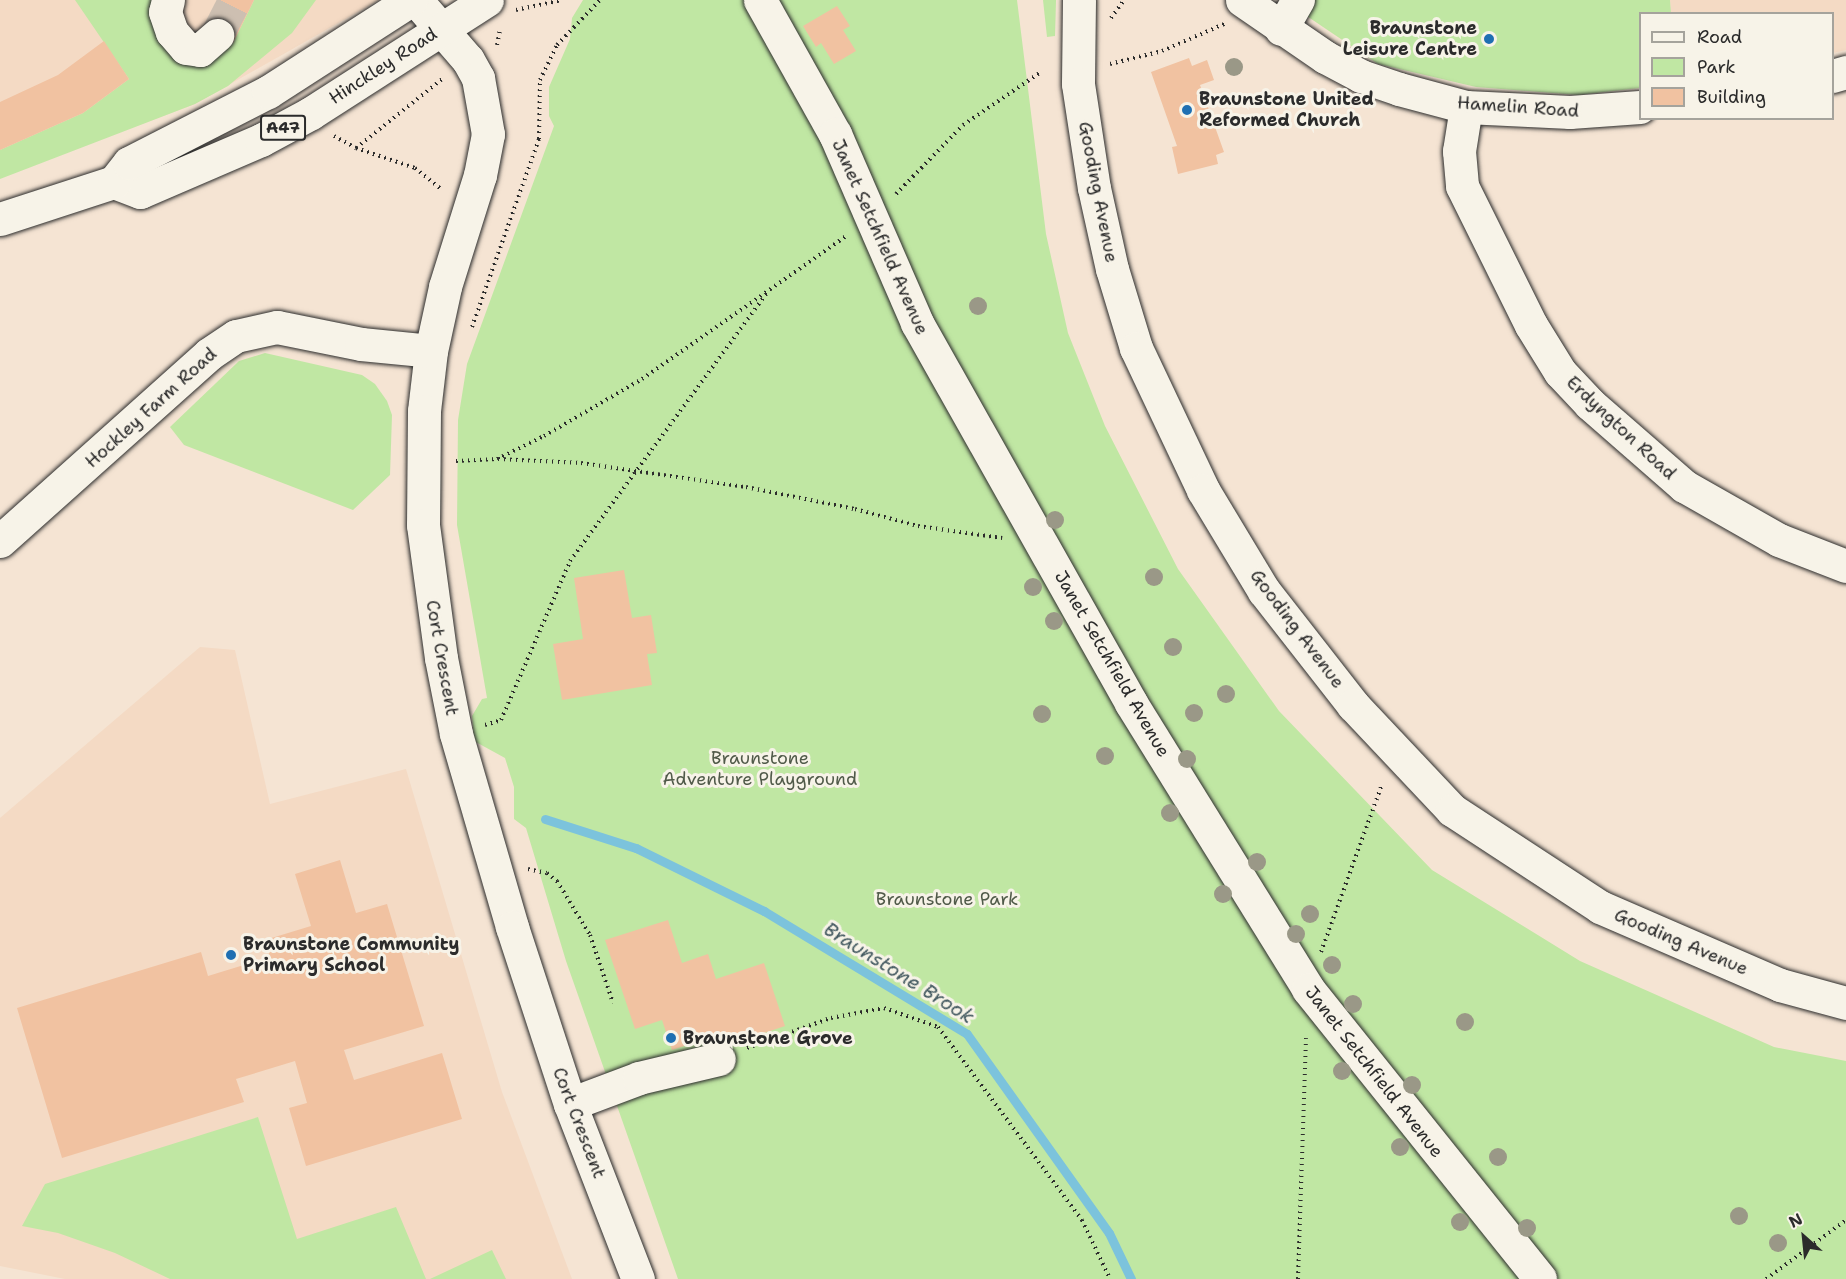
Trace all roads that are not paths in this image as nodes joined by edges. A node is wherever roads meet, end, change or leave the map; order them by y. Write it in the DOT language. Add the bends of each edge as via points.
graph roads {
  1 [pos="168,0"];
  2 [pos="411,0"];
  3 [pos="416,0"];
  4 [pos="760,0"];
  5 [pos="1079,0"];
  6 [pos="1298,0"];
  7 [pos="1234,11"];
  8 [pos="501,12"];
  9 [pos="440,29"];
  10 [pos="1281,29"];
  11 [pos="217,35"];
  12 [pos="1466,106"];
  13 [pos="1639,107"];
  14 [pos="114,182"];
  15 [pos="0,219"];
  16 [pos="430,351"];
  17 [pos="0,541"];
  18 [pos="1846,566"];
  19 [pos="1846,1003"];
  20 [pos="719,1059"];
  21 [pos="570,1104"];
  22 [pos="638,1279"];
  23 [pos="1540,1279"];
  1 -- 11 [label="street" via="165,12 172,32 186,48 200,50"];
  2 -- 14 [label="street, A47" via="268,92 129,163"];
  3 -- 9 [label="street, Cort Crescent"];
  4 -- 23 [label="street, Janet Setchfield Avenue" via="835,134 917,323 1131,703 1308,989"];
  5 -- 19 [label="street, Gooding Avenue" via="1078,84 1094,188 1112,269 1136,348 1203,490 1264,591 1353,705 1452,810 1600,907 1780,985"];
  6 -- 10 [label="street"];
  7 -- 10 [label="street, Hamelin Road"];
  8 -- 9 [label="street, Hinckley Road / A47"];
  9 -- 14 [label="street, Hinckley Road / A47" via="310,113 199,170 140,192"];
  9 -- 16 [label="street, Cort Crescent" via="468,60 478,78 488,134"];
  10 -- 12 [label="street, Hamelin Road" via="1361,76"];
  12 -- 13 [label="street, Hamelin Road" via="1570,112"];
  12 -- 18 [label="street, Erdyngton Road" via="1459,151 1462,186 1531,325 1560,372 1590,404 1684,486 1779,540"];
  14 -- 15 [label="street, A47"];
  16 -- 17 [label="street, Hockley Farm Road" via="361,344 277,327 236,336 209,354"];
  16 -- 21 [label="street, Cort Crescent" via="422,460 429,591 456,734"];
  20 -- 21 [label="street" via="639,1078"];
  21 -- 22 [label="street, Cort Crescent"];
}
